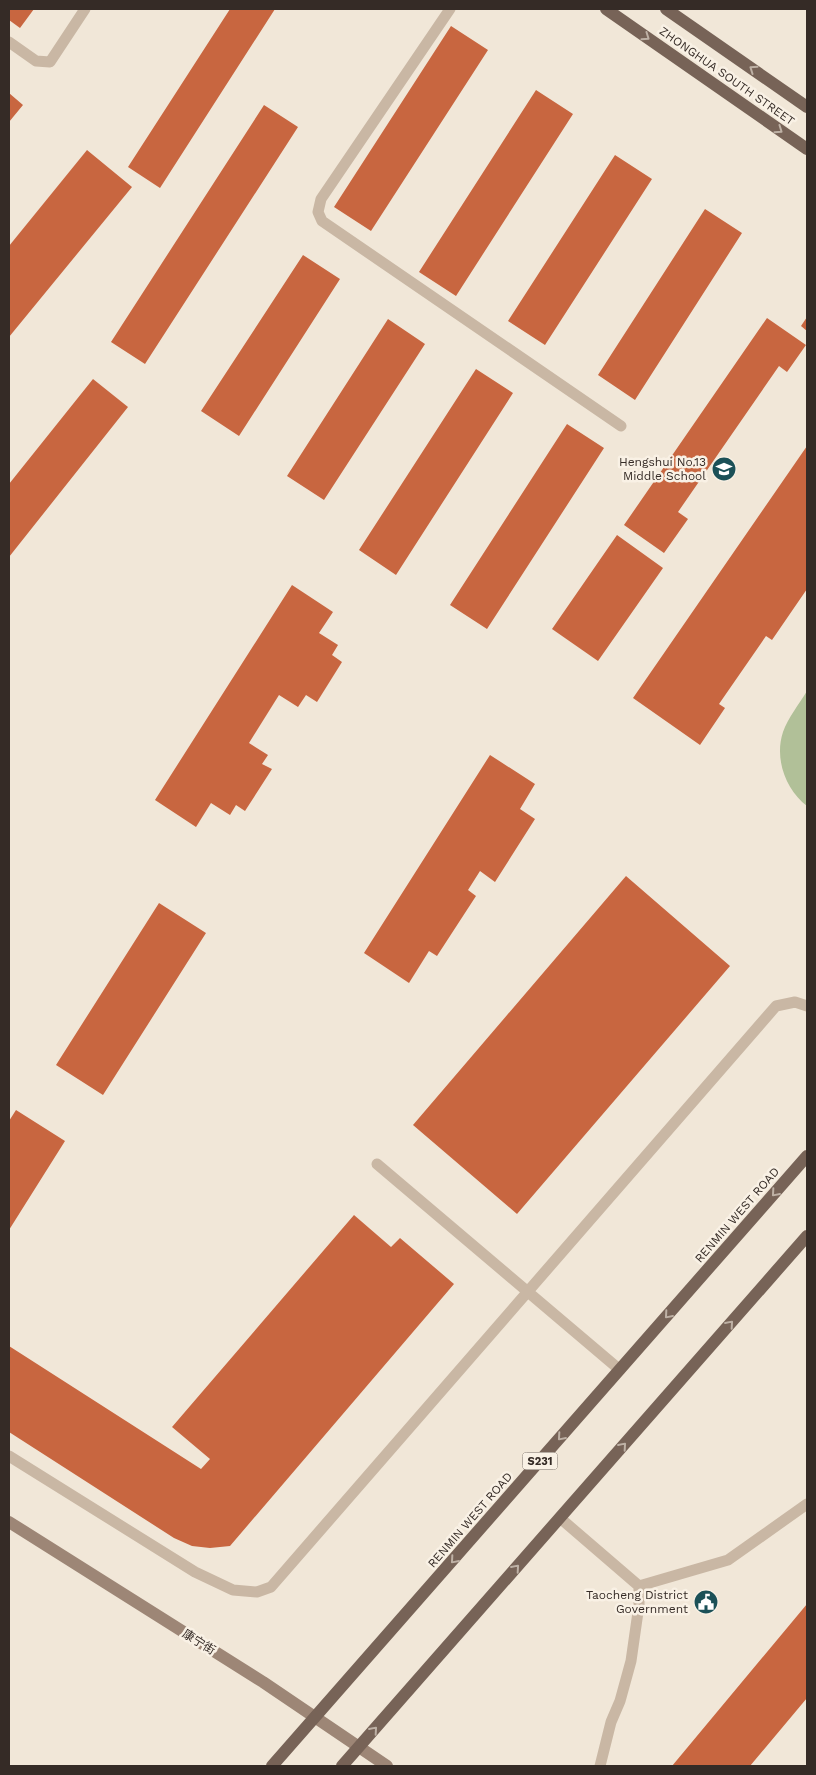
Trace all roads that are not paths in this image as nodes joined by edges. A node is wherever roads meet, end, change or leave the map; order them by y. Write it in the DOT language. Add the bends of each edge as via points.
graph roads {
  1 [pos="85,9"];
  2 [pos="450,9"];
  3 [pos="606,9"];
  4 [pos="666,9"];
  5 [pos="9,42"];
  6 [pos="807,107"];
  7 [pos="807,149"];
  8 [pos="621,426"];
  9 [pos="807,1006"];
  10 [pos="807,1156"];
  11 [pos="377,1164"];
  12 [pos="807,1236"];
  13 [pos="528,1292"];
  14 [pos="620,1370"];
  15 [pos="9,1456"];
  16 [pos="807,1504"];
  17 [pos="560,1518"];
  18 [pos="9,1522"];
  19 [pos="638,1586"];
  20 [pos="315,1718"];
  21 [pos="359,1747"];
  22 [pos="272,1766"];
  23 [pos="342,1766"];
  24 [pos="387,1766"];
  25 [pos="600,1766"];
  1 -- 5 [label="lane" via="50,62 36,61"];
  2 -- 8 [label="lane" via="321,199 318,212 322,221"];
  3 -- 7 [label="main road, ZHONGHUA SOUTH STREET, one-way"];
  6 -- 4 [label="main road, ZHONGHUA SOUTH STREET, one-way"];
  9 -- 13 [label="lane" via="795,1002 776,1006"];
  10 -- 14 [label="main road, RENMIN WEST ROAD / S231, one-way"];
  11 -- 13 [label="lane"];
  17 -- 12 [label="main road, one-way"];
  13 -- 14 [label="lane"];
  13 -- 15 [label="lane" via="272,1587 257,1592 233,1590 195,1572"];
  14 -- 20 [label="main road, RENMIN WEST ROAD / S231, one-way"];
  16 -- 19 [label="lane" via="728,1560"];
  17 -- 19 [label="lane"];
  21 -- 17 [label="main road, one-way"];
  18 -- 20 [label="street, 康宁街"];
  19 -- 25 [label="lane" via="639,1605 630,1662"];
  20 -- 21 [label="street, 康宁街"];
  20 -- 22 [label="main road, RENMIN WEST ROAD / S231"];
  21 -- 23 [label="main road"];
  21 -- 24 [label="street, 康宁街"];
}
